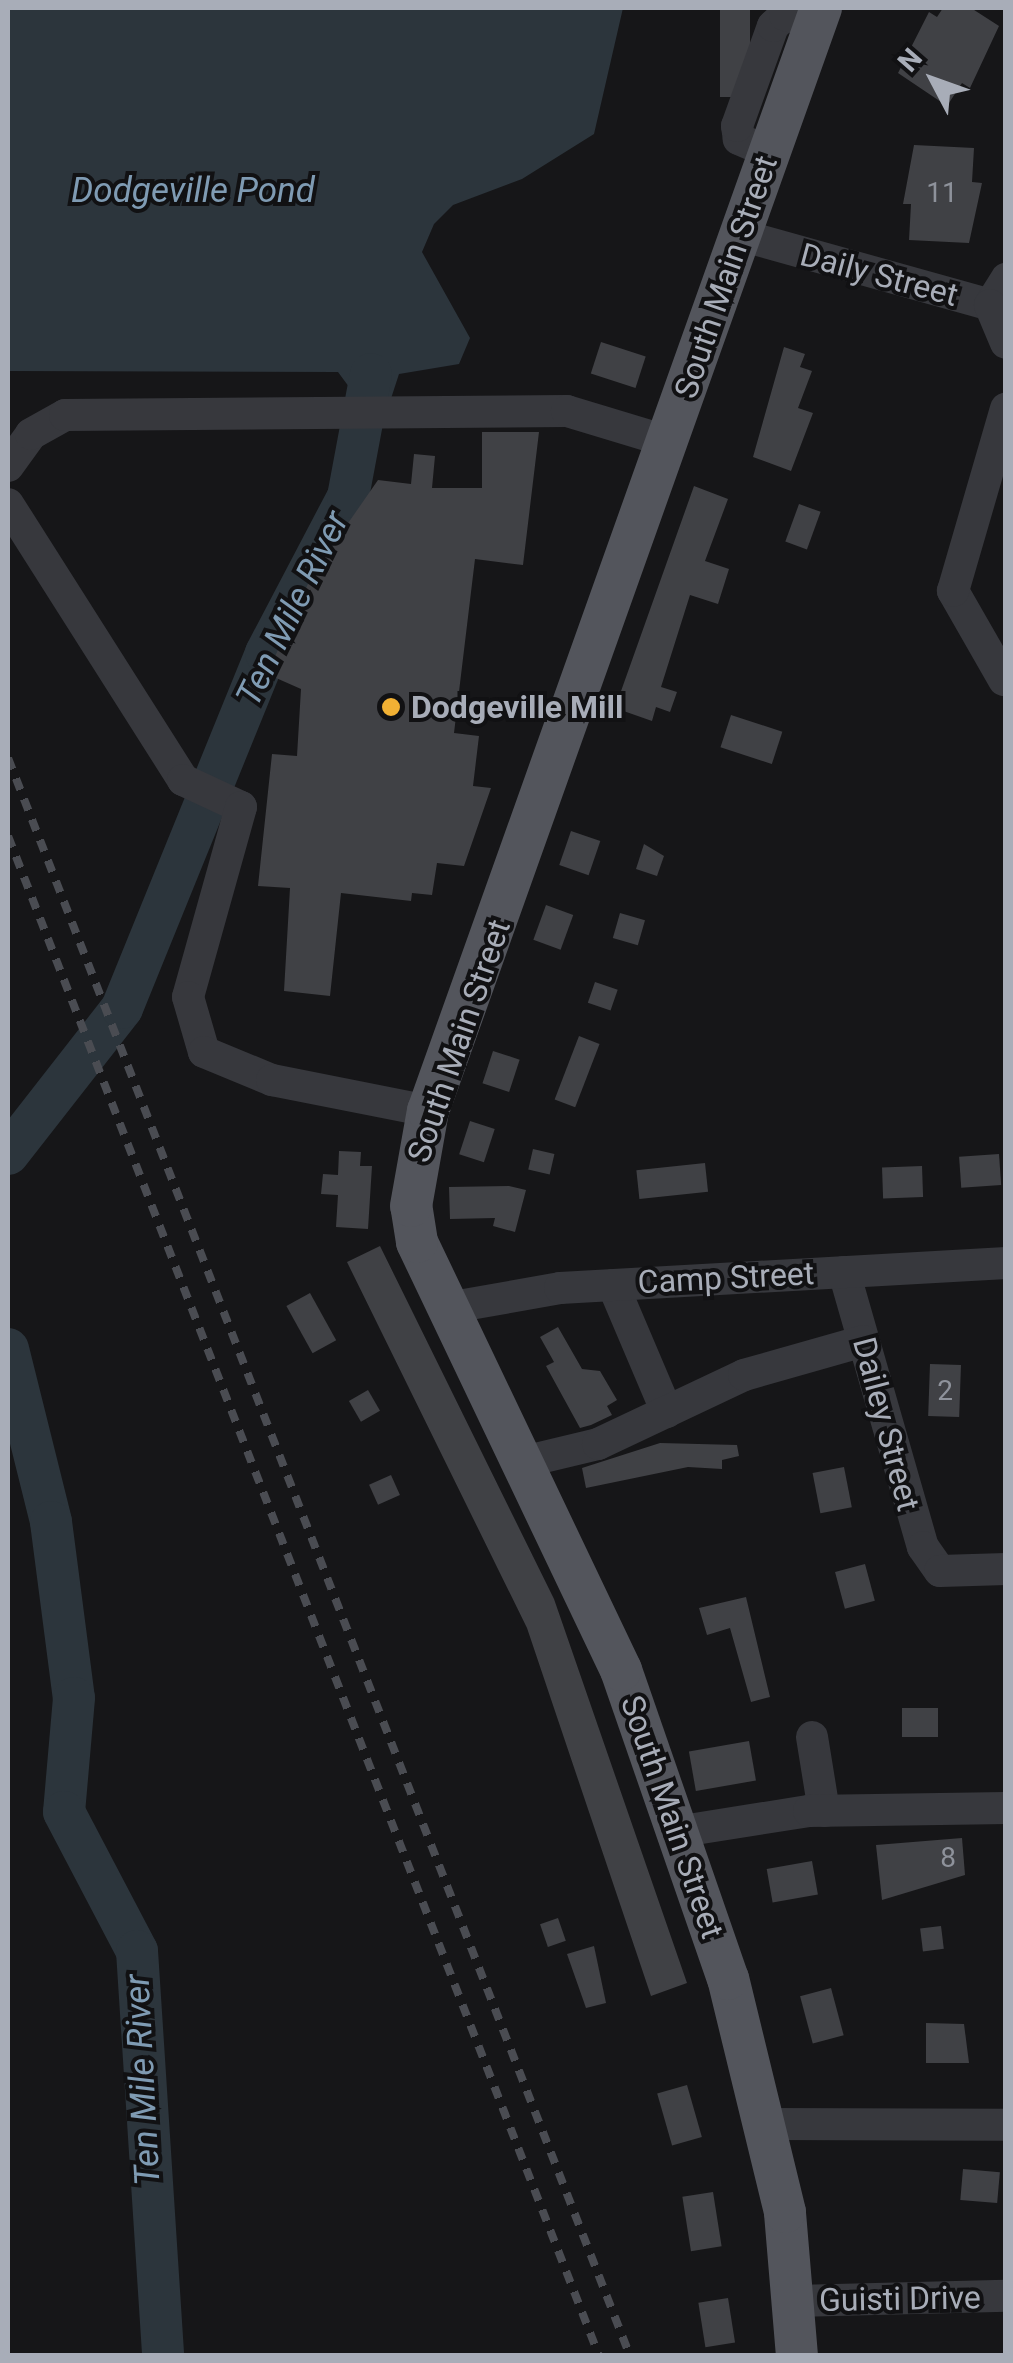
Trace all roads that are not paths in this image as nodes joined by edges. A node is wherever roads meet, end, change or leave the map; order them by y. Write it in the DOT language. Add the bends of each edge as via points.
graph roads {
  1 [pos="818,15"];
  2 [pos="740,235"];
  3 [pos="998,292"];
  4 [pos="1006,343"];
  5 [pos="1006,408"];
  6 [pos="670,442"];
  7 [pos="8,466"];
  8 [pos="8,504"];
  9 [pos="1004,680"];
  10 [pos="428,1111"];
  11 [pos="1006,1262"];
  12 [pos="844,1272"];
  13 [pos="613,1284"];
  14 [pos="447,1308"];
  15 [pos="863,1341"];
  16 [pos="666,1412"];
  17 [pos="526,1460"];
  18 [pos="1006,1569"];
  19 [pos="812,1737"];
  20 [pos="1006,1808"];
  21 [pos="824,1811"];
  22 [pos="676,1832"];
  23 [pos="768,2124"];
  24 [pos="1006,2125"];
  25 [pos="1006,2296"];
  26 [pos="795,2301"];
  27 [pos="797,2356"];
  1 -- 2 [label="main road, South Main Street"];
  2 -- 3 [label="street, Daily Street"];
  2 -- 6 [label="main road, South Main Street"];
  3 -- 4 [label="street"];
  5 -- 9 [label="street" via="953,591"];
  6 -- 7 [label="street" via="567,411 392,406 65,415 31,434"];
  6 -- 10 [label="main road, South Main Street"];
  8 -- 10 [label="street" via="183,780 241,807 188,997 204,1052 272,1080"];
  10 -- 14 [label="main road, South Main Street" via="410,1206"];
  11 -- 12 [label="street, Camp Street"];
  12 -- 13 [label="street, Camp Street"];
  12 -- 15 [label="street, Dailey Street"];
  13 -- 14 [label="street, Camp Street"];
  13 -- 16 [label="street"];
  14 -- 17 [label="main road, South Main Street"];
  15 -- 16 [label="street" via="744,1375"];
  15 -- 18 [label="street, Dailey Street" via="912,1522 940,1571"];
  16 -- 17 [label="street" via="598,1444"];
  17 -- 22 [label="main road, South Main Street" via="620,1670"];
  19 -- 21 [label="street"];
  20 -- 21 [label="street"];
  21 -- 22 [label="street"];
  22 -- 23 [label="main road, South Main Street"];
  23 -- 24 [label="street"];
  23 -- 26 [label="main road, South Main Street"];
  25 -- 26 [label="street, Guisti Drive"];
  26 -- 27 [label="main road, South Main Street"];
}
